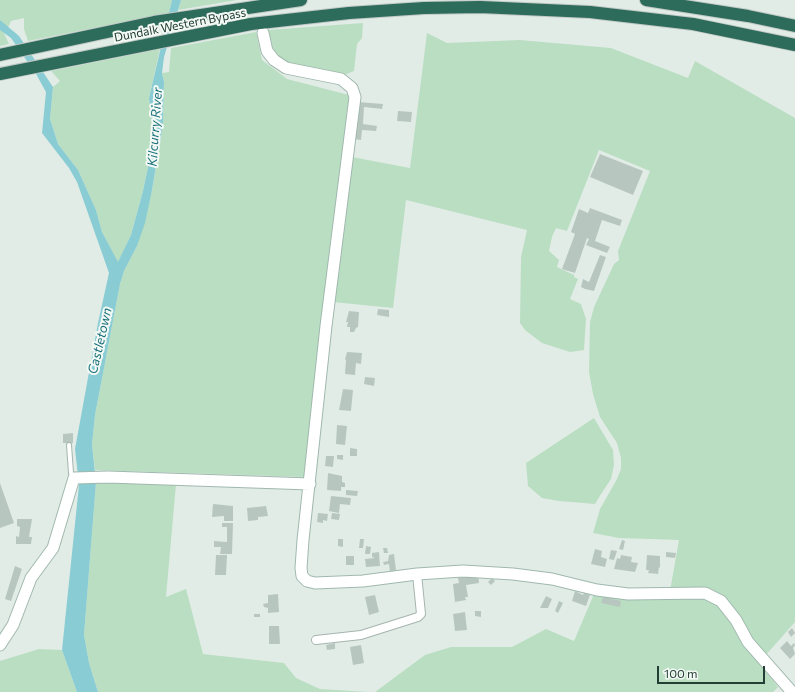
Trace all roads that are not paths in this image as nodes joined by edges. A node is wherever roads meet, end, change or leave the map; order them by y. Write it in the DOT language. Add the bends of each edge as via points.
graph roads {
  1 [pos="301,0"];
  2 [pos="646,0"];
  3 [pos="795,26"];
  4 [pos="262,33"];
  5 [pos="795,45"];
  6 [pos="5,54"];
  7 [pos="0,74"];
  8 [pos="69,446"];
  9 [pos="75,477"];
  10 [pos="310,484"];
  11 [pos="417,574"];
  12 [pos="316,640"];
  13 [pos="0,645"];
  14 [pos="792,692"];
  1 -- 6 [label="highway, Dundalk Western Bypass" via="154,22"];
  2 -- 3 [label="highway"];
  4 -- 10 [label="street" via="267,51 281,65 341,79 352,88 354,97"];
  5 -- 7 [label="highway, Dundalk Western Bypass" via="693,24 598,12 480,7 393,10 252,24"];
  8 -- 9 [label="lane" via="71,473"];
  9 -- 10 [label="street"];
  9 -- 13 [label="street" via="53,548 31,578 13,625"];
  10 -- 11 [label="street" via="301,568 302,576 307,581 363,581"];
  11 -- 12 [label="street" via="421,614 418,617 361,634"];
  11 -- 14 [label="street" via="462,571 513,574 628,594 705,593 721,601 748,642"];
}
